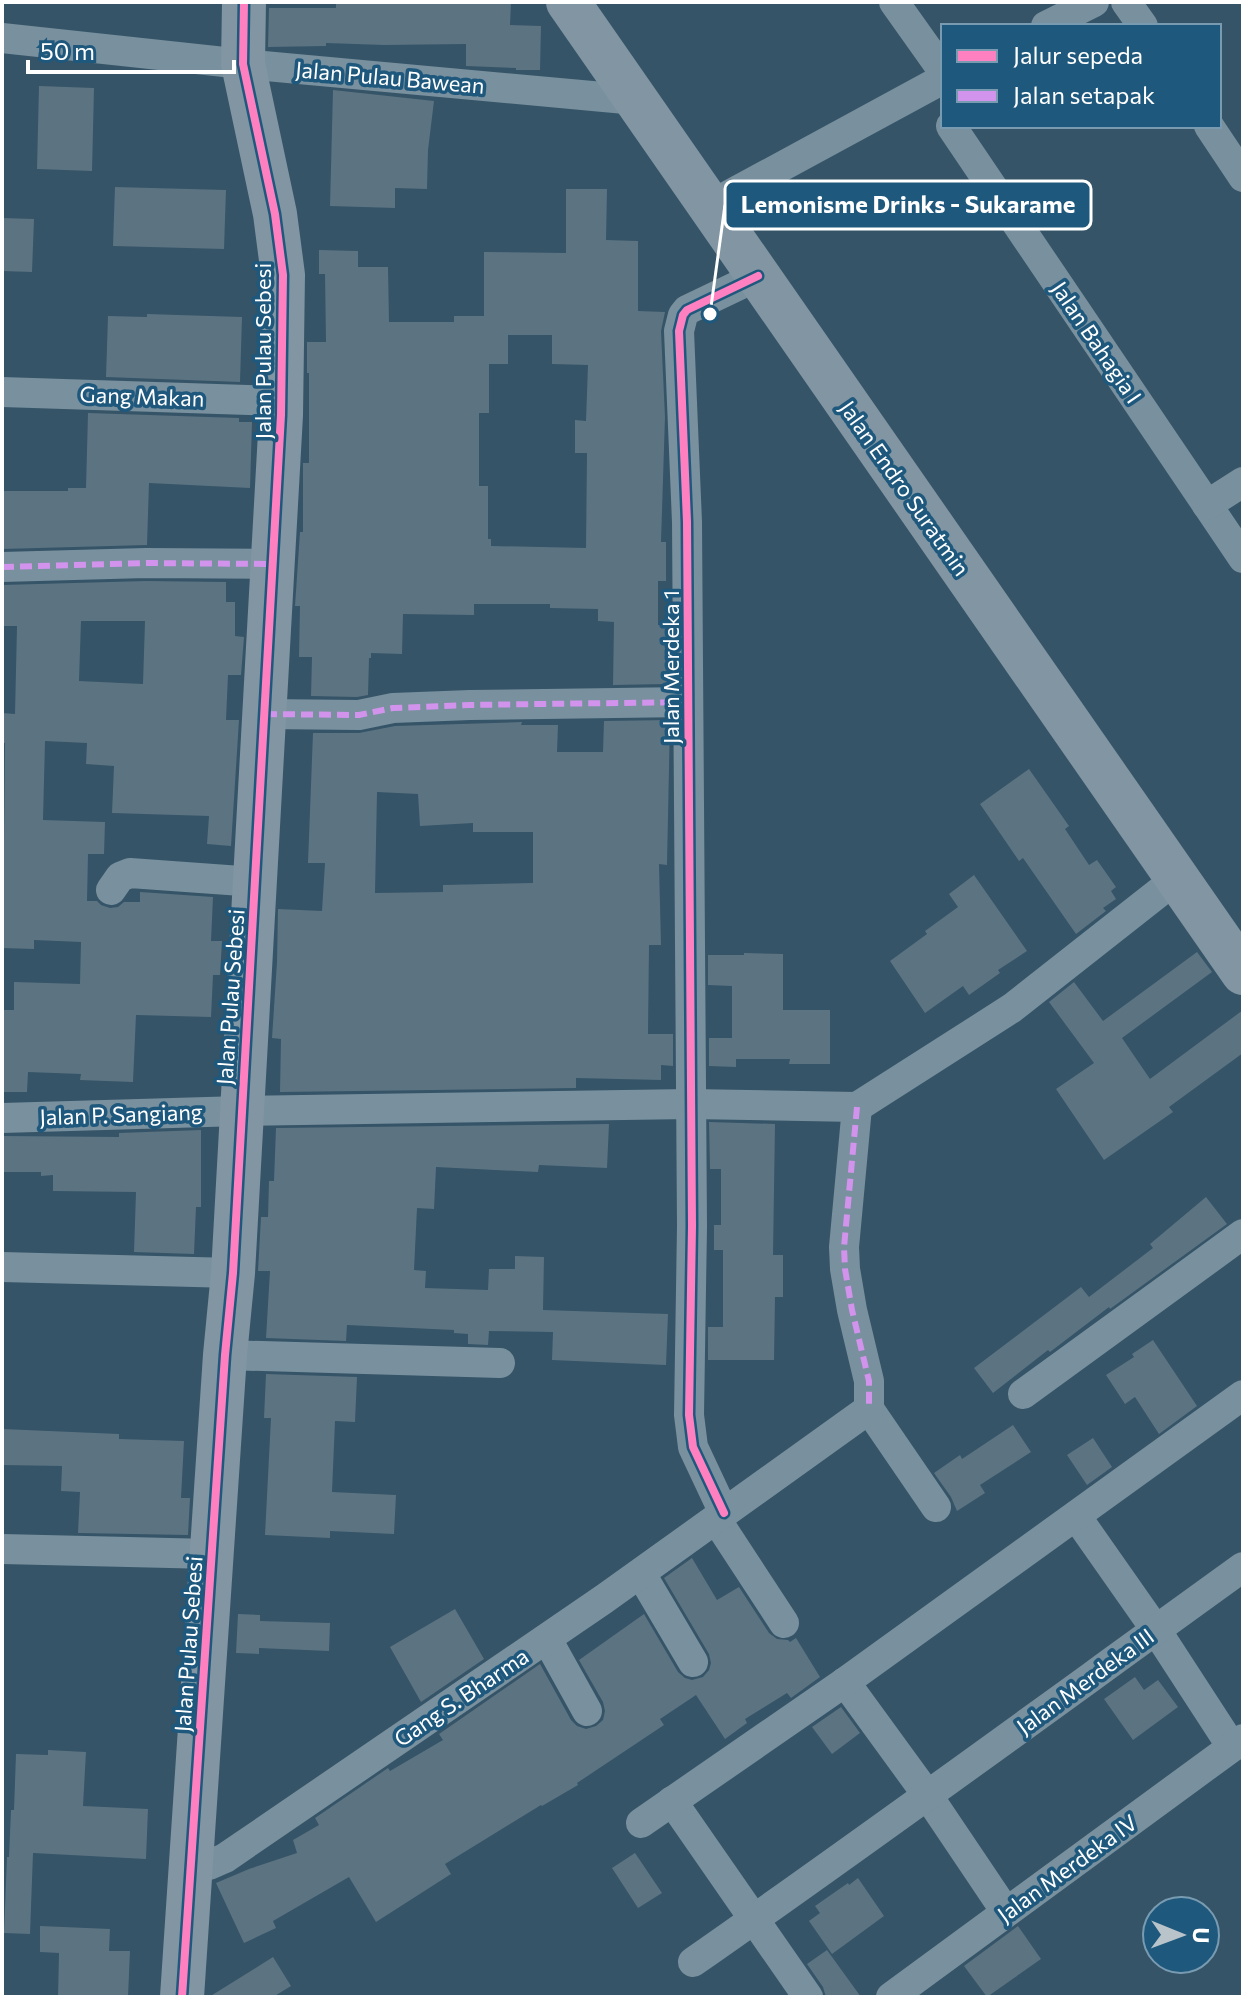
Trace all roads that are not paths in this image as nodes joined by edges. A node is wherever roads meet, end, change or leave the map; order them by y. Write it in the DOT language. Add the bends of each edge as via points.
graph roads {
  1 [pos="244,2"];
  2 [pos="568,2"];
  3 [pos="894,2"];
  4 [pos="1094,2"];
  5 [pos="1126,2"];
  6 [pos="1050,24"];
  7 [pos="1142,24"];
  8 [pos="2,38"];
  9 [pos="243,64"];
  10 [pos="937,80"];
  11 [pos="636,100"];
  12 [pos="941,103"];
  13 [pos="952,128"];
  14 [pos="1210,128"];
  15 [pos="1243,177"];
  16 [pos="709,206"];
  17 [pos="758,276"];
  18 [pos="2,392"];
  19 [pos="281,401"];
  20 [pos="1243,482"];
  21 [pos="1207,505"];
  22 [pos="1243,558"];
  23 [pos="273,564"];
  24 [pos="2,567"];
  25 [pos="688,702"];
  26 [pos="265,714"];
  27 [pos="1176,879"];
  28 [pos="256,882"];
  29 [pos="111,890"];
  30 [pos="1243,973"];
  31 [pos="690,1104"];
  32 [pos="857,1107"];
  33 [pos="241,1111"];
  34 [pos="2,1118"];
  35 [pos="1243,1234"];
  36 [pos="2,1267"];
  37 [pos="233,1273"];
  38 [pos="225,1355"];
  39 [pos="500,1363"];
  40 [pos="1023,1394"];
  41 [pos="1243,1395"];
  42 [pos="869,1409"];
  43 [pos="936,1507"];
  44 [pos="720,1516"];
  45 [pos="1076,1516"];
  46 [pos="2,1549"];
  47 [pos="212,1554"];
  48 [pos="1243,1567"];
  49 [pos="641,1574"];
  50 [pos="784,1623"];
  51 [pos="1156,1630"];
  52 [pos="547,1639"];
  53 [pos="693,1662"];
  54 [pos="845,1682"];
  55 [pos="587,1711"];
  56 [pos="1238,1743"];
  57 [pos="928,1796"];
  58 [pos="672,1801"];
  59 [pos="641,1823"];
  60 [pos="191,1866"];
  61 [pos="1006,1912"];
  62 [pos="754,1919"];
  63 [pos="693,1962"];
  64 [pos="182,1997"];
  65 [pos="808,1997"];
  66 [pos="891,1997"];
  1 -- 9 [label="street, Jalan Pulau Sebesi"];
  2 -- 11 [label="street, Jalan Endro Suratmin"];
  3 -- 10 [label="street"];
  4 -- 6 [label="street"];
  5 -- 7 [label="street"];
  8 -- 9 [label="street, Jalan Pulau Bawean"];
  9 -- 11 [label="street, Jalan Pulau Bawean"];
  9 -- 19 [label="street, Jalan Pulau Sebesi" via="280,244"];
  10 -- 12 [label="street"];
  10 -- 16 [label="street"];
  11 -- 16 [label="street, Jalan Endro Suratmin"];
  13 -- 21 [label="street, Jalan Bahagia I"];
  14 -- 15 [label="street"];
  16 -- 17 [label="street, Jalan Endro Suratmin"];
  17 -- 25 [label="street, Jalan Merdeka 1" via="694,306 680,323"];
  17 -- 27 [label="street, Jalan Endro Suratmin"];
  18 -- 19 [label="street, Gang Makan"];
  19 -- 23 [label="street, Jalan Pulau Sebesi"];
  20 -- 21 [label="street"];
  21 -- 22 [label="street, Jalan Bahagia I"];
  23 -- 24 [label="street"];
  23 -- 26 [label="street, Jalan Pulau Sebesi"];
  25 -- 26 [label="street"];
  25 -- 31 [label="street, Jalan Merdeka 1"];
  26 -- 28 [label="street, Jalan Pulau Sebesi"];
  27 -- 30 [label="street, Jalan Endro Suratmin"];
  27 -- 32 [label="street" via="1012,1008"];
  28 -- 29 [label="street" via="130,873"];
  28 -- 33 [label="street, Jalan Pulau Sebesi"];
  31 -- 32 [label="street"];
  31 -- 33 [label="street"];
  31 -- 44 [label="street, Jalan Merdeka 1" via="690,1430"];
  32 -- 42 [label="street" via="845,1258 869,1381"];
  33 -- 34 [label="street, Jalan P. Sangiang"];
  33 -- 37 [label="street, Jalan Pulau Sebesi"];
  35 -- 40 [label="street"];
  36 -- 37 [label="street"];
  37 -- 38 [label="street, Jalan Pulau Sebesi"];
  38 -- 39 [label="street"];
  38 -- 47 [label="street, Jalan Pulau Sebesi"];
  41 -- 45 [label="street"];
  42 -- 43 [label="street"];
  42 -- 44 [label="street, Gang S. Bharma"];
  44 -- 49 [label="street, Gang S. Bharma"];
  44 -- 50 [label="street, Jalan Merdeka 1"];
  45 -- 51 [label="street"];
  45 -- 54 [label="street"];
  46 -- 47 [label="street"];
  47 -- 60 [label="street, Jalan Pulau Sebesi"];
  48 -- 51 [label="street, Jalan Merdeka III"];
  49 -- 52 [label="street, Gang S. Bharma"];
  49 -- 53 [label="street"];
  51 -- 56 [label="street"];
  51 -- 57 [label="street, Jalan Merdeka III"];
  52 -- 55 [label="street"];
  52 -- 60 [label="street, Gang S. Bharma" via="225,1858"];
  54 -- 57 [label="street"];
  54 -- 58 [label="street"];
  56 -- 61 [label="street, Jalan Merdeka IV"];
  57 -- 61 [label="street"];
  57 -- 62 [label="street, Jalan Merdeka III"];
  58 -- 59 [label="street"];
  58 -- 62 [label="street"];
  60 -- 64 [label="street, Jalan Pulau Sebesi"];
  61 -- 66 [label="street, Jalan Merdeka IV"];
  62 -- 63 [label="street, Jalan Merdeka III"];
  62 -- 65 [label="street"];
}
